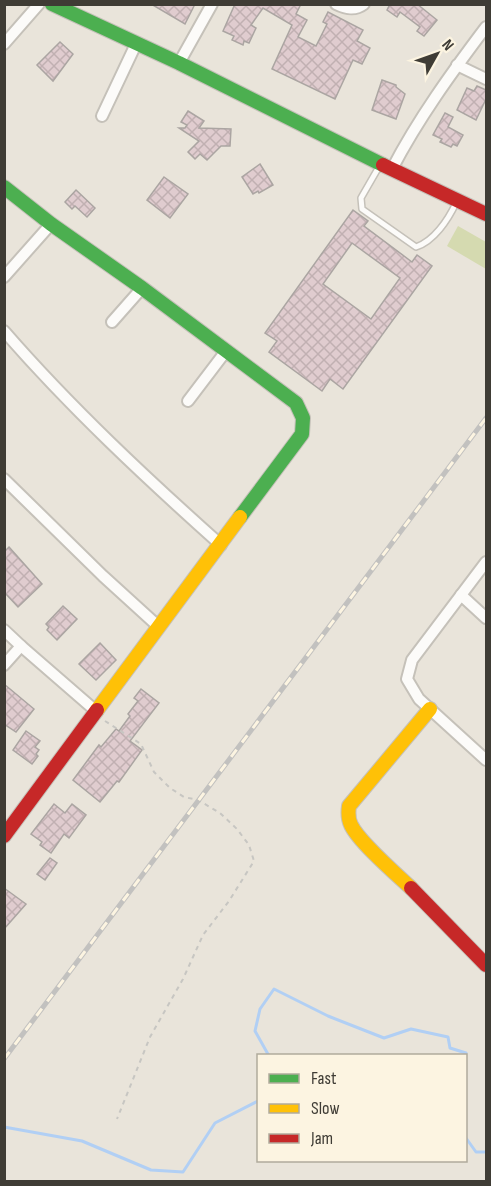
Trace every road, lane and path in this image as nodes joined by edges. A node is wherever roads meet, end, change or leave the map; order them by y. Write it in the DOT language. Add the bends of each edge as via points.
graph roads {
  1 [pos="39,4"];
  2 [pos="52,4"];
  3 [pos="212,4"];
  4 [pos="336,4"];
  5 [pos="364,4"];
  6 [pos="486,27"];
  7 [pos="4,44"];
  8 [pos="136,44"];
  9 [pos="179,63"];
  10 [pos="457,65"];
  11 [pos="486,79"];
  12 [pos="102,116"];
  13 [pos="386,166"];
  14 [pos="4,187"];
  15 [pos="457,201"];
  16 [pos="486,214"];
  17 [pos="51,224"];
  18 [pos="4,277"];
  19 [pos="142,288"];
  20 [pos="112,322"];
  21 [pos="4,331"];
  22 [pos="226,351"];
  23 [pos="188,401"];
  24 [pos="4,479"];
  25 [pos="221,545"];
  26 [pos="486,561"];
  27 [pos="461,595"];
  28 [pos="486,618"];
  29 [pos="159,627"];
  30 [pos="4,630"];
  31 [pos="21,646"];
  32 [pos="4,665"];
  33 [pos="430,709"];
  34 [pos="97,712"];
  35 [pos="486,760"];
  36 [pos="4,836"];
  37 [pos="486,965"];
  38 [pos="117,1119"];
  1 -- 7 [label="street"];
  2 -- 8 [label="street"];
  3 -- 9 [label="street"];
  4 -- 5 [label="street" via="355,9"];
  6 -- 10 [label="street"];
  8 -- 9 [label="street"];
  8 -- 12 [label="street"];
  9 -- 13 [label="street"];
  10 -- 11 [label="street"];
  10 -- 13 [label="street"];
  13 -- 15 [label="street"];
  13 -- 15 [label="lane" via="361,198 362,209 416,247 426,244"];
  14 -- 17 [label="street"];
  15 -- 16 [label="street"];
  17 -- 18 [label="street"];
  17 -- 19 [label="street"];
  19 -- 20 [label="street"];
  19 -- 22 [label="street"];
  21 -- 25 [label="street" via="165,496"];
  22 -- 23 [label="street"];
  22 -- 25 [label="street" via="296,403 305,422 302,434"];
  24 -- 29 [label="street"];
  25 -- 29 [label="street"];
  26 -- 27 [label="street"];
  27 -- 28 [label="street"];
  27 -- 33 [label="street" via="412,660 407,679"];
  29 -- 34 [label="street"];
  30 -- 31 [label="street"];
  31 -- 32 [label="street"];
  31 -- 34 [label="street"];
  33 -- 35 [label="street"];
  33 -- 37 [label="street" via="349,806 347,817 356,832"];
  34 -- 36 [label="street"];
  34 -- 38 [label="path" via="141,744 154,772 170,788 220,813 237,829 249,845 254,861 204,935 150,1037"];
}
